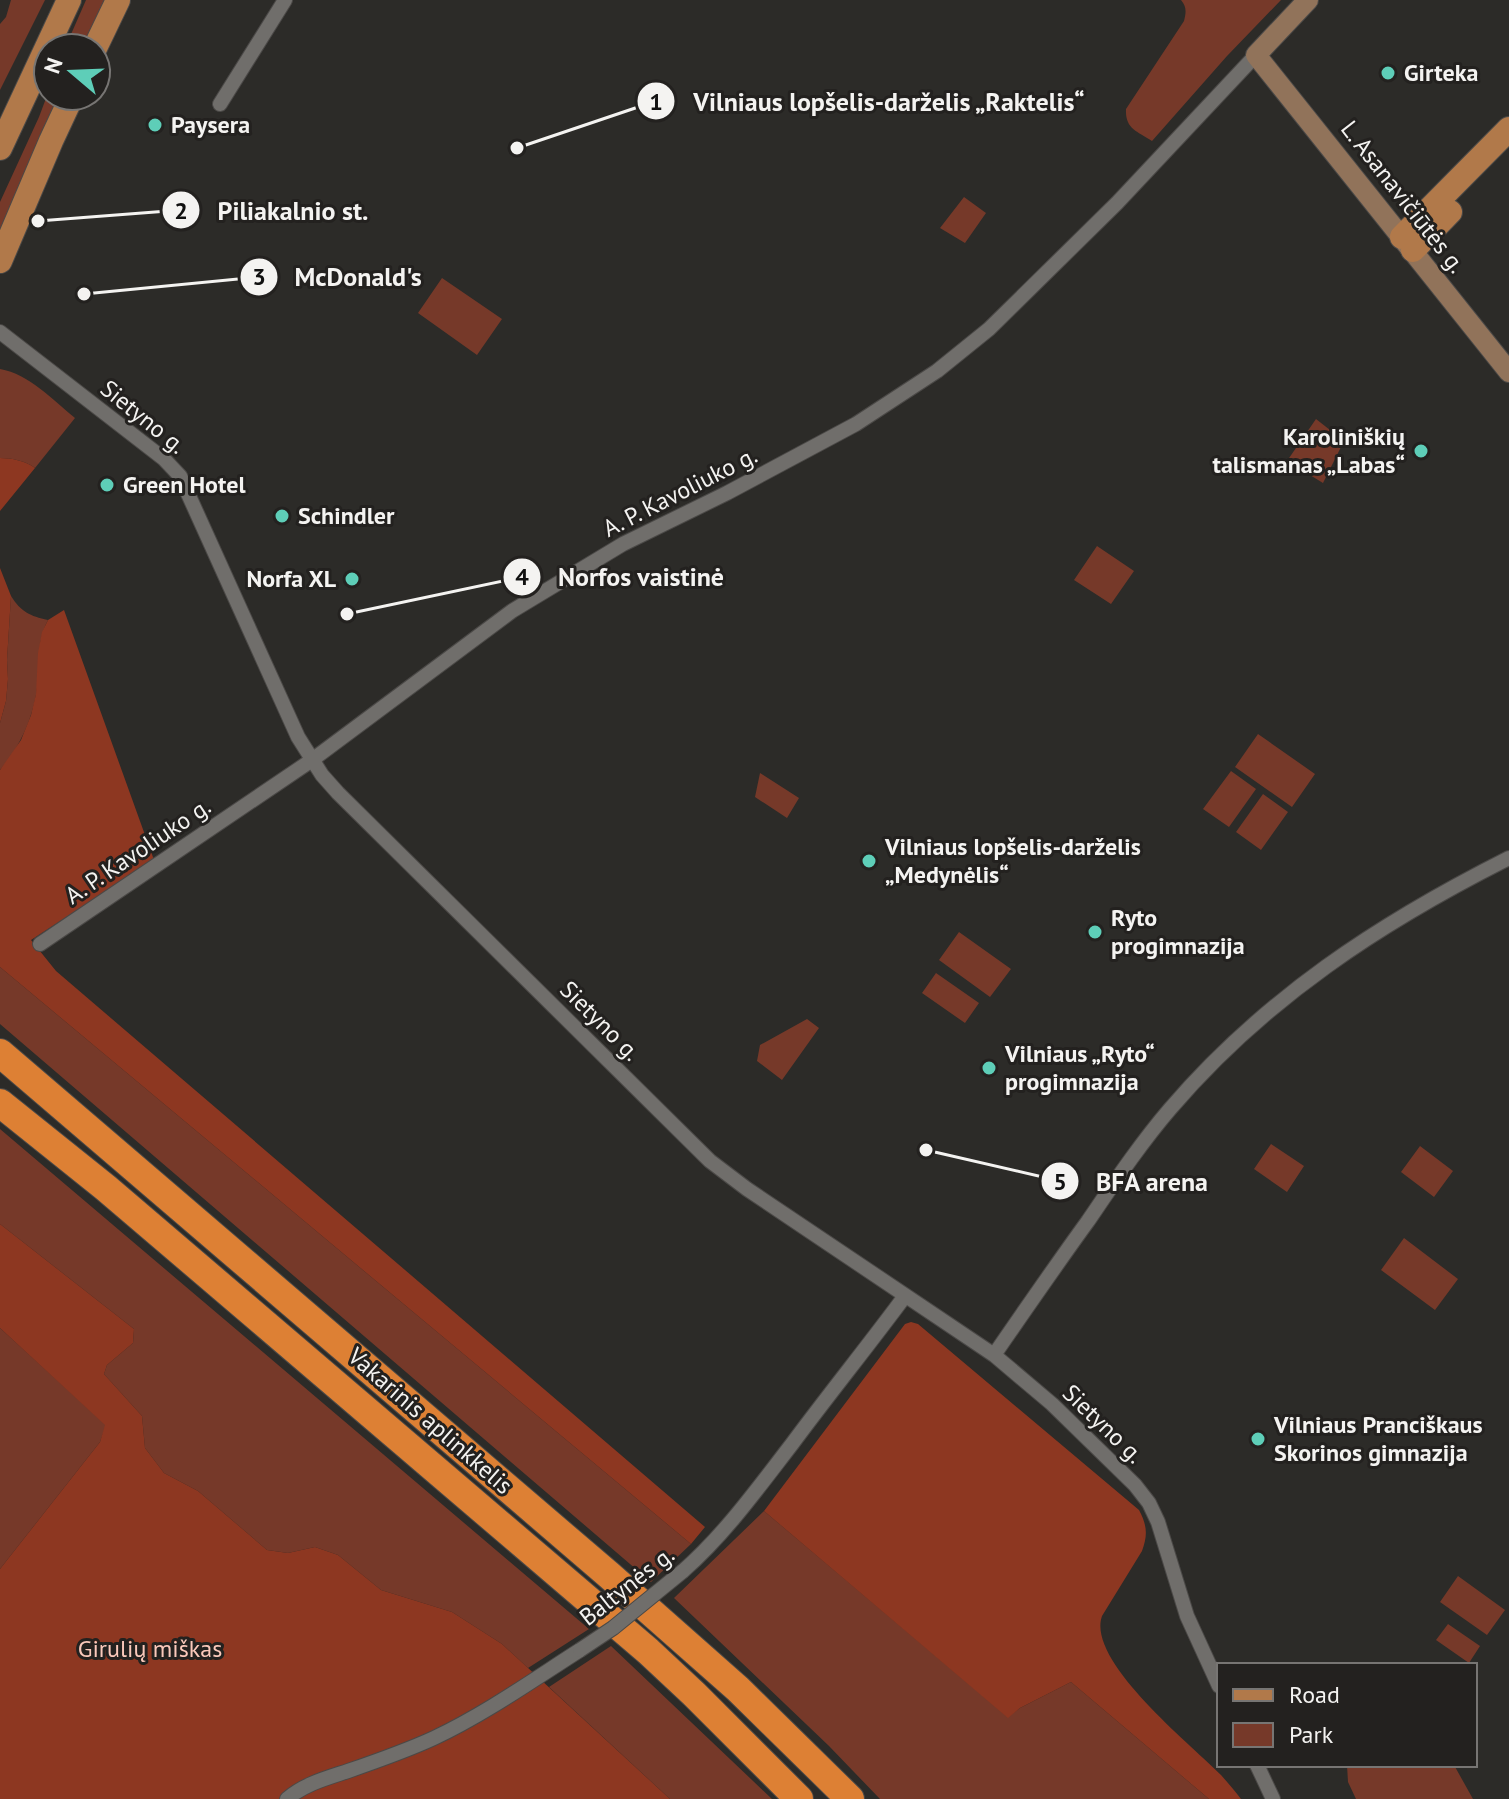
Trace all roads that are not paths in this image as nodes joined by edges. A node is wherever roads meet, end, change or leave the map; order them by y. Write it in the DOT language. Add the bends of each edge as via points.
graph roads {
  1 [pos="69,0"];
  2 [pos="118,0"];
  3 [pos="285,0"];
  4 [pos="1308,0"];
  5 [pos="103,32"];
  6 [pos="1256,55"];
  7 [pos="220,104"];
  8 [pos="65,112"];
  9 [pos="1509,129"];
  10 [pos="0,148"];
  11 [pos="1509,150"];
  12 [pos="1407,244"];
  13 [pos="0,261"];
  14 [pos="0,332"];
  15 [pos="1509,372"];
  16 [pos="312,760"];
  17 [pos="1509,858"];
  18 [pos="40,944"];
  19 [pos="0,1053"];
  20 [pos="0,1103"];
  21 [pos="905,1296"];
  22 [pos="994,1355"];
  23 [pos="1217,1682"];
  24 [pos="1258,1767"];
  25 [pos="287,1799"];
  26 [pos="799,1799"];
  27 [pos="850,1799"];
  28 [pos="1273,1799"];
  1 -- 10 [label="main road"];
  2 -- 5 [label="main road"];
  3 -- 7 [label="street"];
  4 -- 6 [label="main road"];
  6 -- 12 [label="main road, L. Asanavičiūtės g."];
  6 -- 16 [label="street, A. P. Kavoliuko g." via="1085,234 989,329 937,371 856,424 566,577 479,634"];
  8 -- 13 [label="main road"];
  9 -- 12 [label="main road"];
  11 -- 12 [label="main road"];
  12 -- 15 [label="main road, L. Asanavičiūtės g."];
  14 -- 16 [label="street, Sietyno g." via="180,476"];
  16 -- 18 [label="street, A. P. Kavoliuko g."];
  16 -- 21 [label="street, Sietyno g." via="364,820 710,1161"];
  17 -- 22 [label="street" via="1342,954 1230,1045 1144,1142"];
  19 -- 27 [label="highway, Vakarinis aplinkkelis" via="609,1575 738,1689"];
  20 -- 26 [label="highway, Vakarinis aplinkkelis" via="648,1651"];
  21 -- 22 [label="street, Sietyno g."];
  21 -- 25 [label="street, Baltynės g., bridge" via="713,1542 613,1628 470,1719 315,1782"];
  22 -- 23 [label="street, Sietyno g." via="1080,1431 1149,1503 1187,1616"];
  24 -- 28 [label="street"];
}
